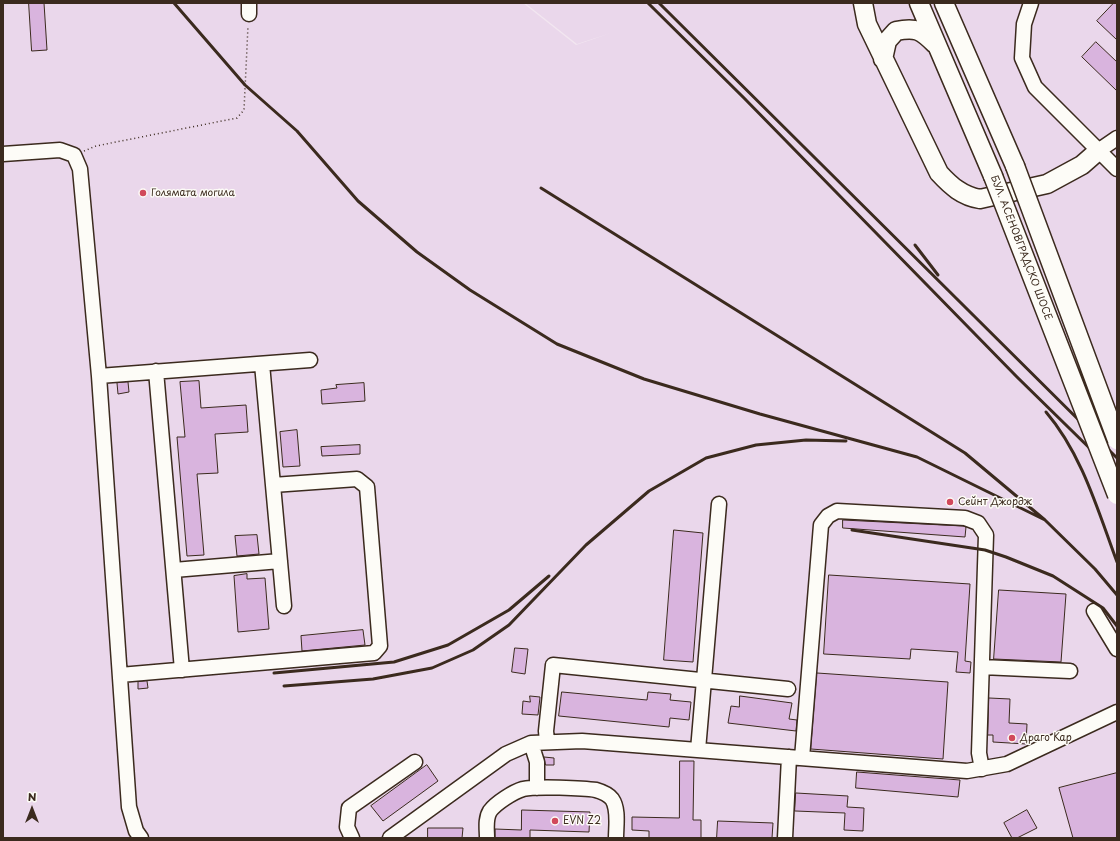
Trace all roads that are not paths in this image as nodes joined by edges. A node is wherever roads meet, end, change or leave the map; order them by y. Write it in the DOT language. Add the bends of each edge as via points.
graph roads {
  1 [pos="863,3"];
  2 [pos="919,3"];
  3 [pos="1031,3"];
  4 [pos="947,7"];
  5 [pos="938,47"];
  6 [pos="883,59"];
  7 [pos="1117,138"];
  8 [pos="1098,151"];
  9 [pos="3,154"];
  10 [pos="1117,170"];
  11 [pos="310,360"];
  12 [pos="262,364"];
  13 [pos="156,371"];
  14 [pos="99,376"];
  15 [pos="1117,440"];
  16 [pos="274,485"];
  17 [pos="1117,495"];
  18 [pos="719,504"];
  19 [pos="280,561"];
  20 [pos="174,570"];
  21 [pos="284,606"];
  22 [pos="1094,611"];
  23 [pos="1117,648"];
  24 [pos="982,667"];
  25 [pos="182,670"];
  26 [pos="1070,671"];
  27 [pos="120,675"];
  28 [pos="705,680"];
  29 [pos="788,689"];
  30 [pos="1117,712"];
  31 [pos="547,741"];
  32 [pos="531,743"];
  33 [pos="698,750"];
  34 [pos="795,758"];
  35 [pos="415,762"];
  36 [pos="982,769"];
  37 [pos="537,788"];
  38 [pos="141,838"];
  39 [pos="352,838"];
  40 [pos="390,838"];
  41 [pos="487,838"];
  42 [pos="616,838"];
  43 [pos="785,838"];
  1 -- 6 [label="main road" via="867,24"];
  2 -- 5 [label="main road, БУЛ. АСЕНОВГРАДСКО ШОСЕ"];
  3 -- 8 [label="street" via="1024,24 1022,58 1035,87"];
  4 -- 15 [label="main road, bridge" via="1015,166"];
  5 -- 6 [label="main road" via="923,32 909,28 896,30 887,42"];
  5 -- 17 [label="main road, БУЛ. АСЕНОВГРАДСКО ШОСЕ, bridge" via="993,176"];
  6 -- 8 [label="main road" via="939,173 959,192 969,197 980,199 1047,184 1082,164"];
  7 -- 8 [label="street"];
  8 -- 10 [label="street"];
  9 -- 14 [label="street" via="60,150 74,155 80,169"];
  11 -- 12 [label="street"];
  12 -- 13 [label="street"];
  12 -- 16 [label="street"];
  13 -- 14 [label="street"];
  13 -- 20 [label="street"];
  14 -- 27 [label="street"];
  16 -- 19 [label="street"];
  16 -- 25 [label="street" via="357,479 367,487 380,646 374,653"];
  18 -- 28 [label="street"];
  19 -- 20 [label="street"];
  19 -- 21 [label="street"];
  20 -- 25 [label="street"];
  22 -- 23 [label="street"];
  24 -- 26 [label="street"];
  24 -- 34 [label="street" via="986,535 978,523 964,518 837,511 828,516 821,525"];
  24 -- 36 [label="street" via="979,753"];
  25 -- 27 [label="street"];
  27 -- 38 [label="street" via="129,807 136,831"];
  28 -- 29 [label="street"];
  28 -- 31 [label="street" via="553,665"];
  28 -- 33 [label="street"];
  30 -- 36 [label="street" via="1007,764"];
  31 -- 32 [label="street"];
  31 -- 33 [label="street" via="582,741"];
  32 -- 37 [label="street" via="537,762"];
  32 -- 40 [label="street" via="506,754"];
  33 -- 34 [label="street"];
  34 -- 36 [label="street" via="968,771"];
  34 -- 43 [label="street"];
  35 -- 39 [label="street" via="349,808 347,827"];
  37 -- 41 [label="street" via="521,790 496,806 487,819"];
  37 -- 42 [label="street" via="596,790 607,794 613,800 616,811"];
}
